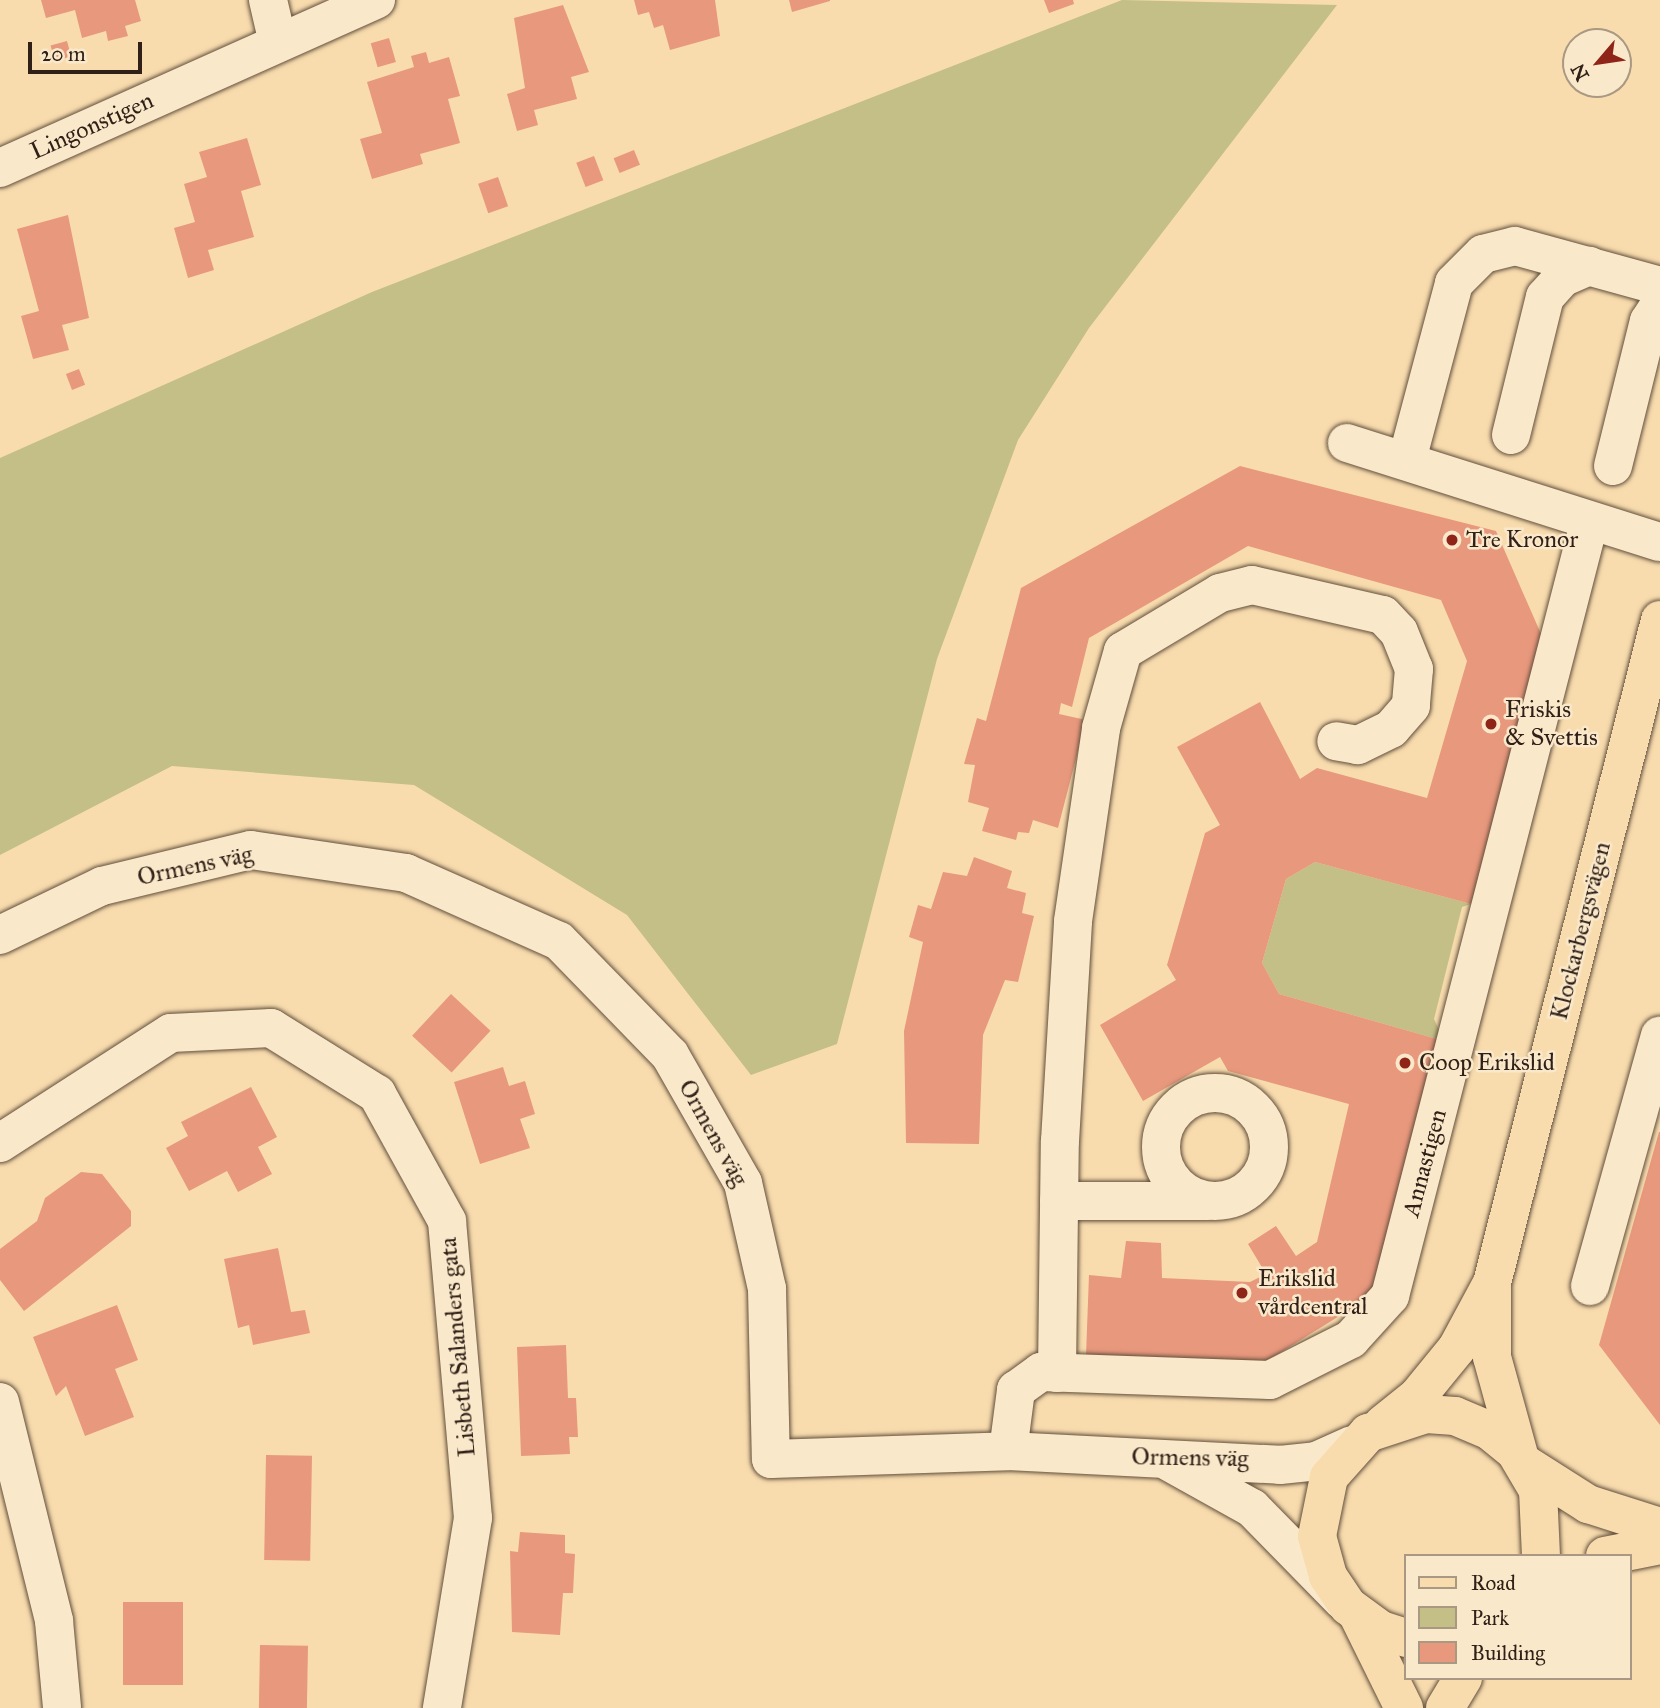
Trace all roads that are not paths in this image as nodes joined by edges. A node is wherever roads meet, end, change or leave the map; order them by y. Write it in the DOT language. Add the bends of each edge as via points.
graph roads {
  1 [pos="268,0"];
  2 [pos="376,0"];
  3 [pos="278,43"];
  4 [pos="0,168"];
  5 [pos="1588,266"];
  6 [pos="1660,286"];
  7 [pos="1660,304"];
  8 [pos="1511,435"];
  9 [pos="1347,443"];
  10 [pos="1407,460"];
  11 [pos="1613,466"];
  12 [pos="1589,523"];
  13 [pos="1660,542"];
  14 [pos="1660,620"];
  15 [pos="1336,741"];
  16 [pos="0,935"];
  17 [pos="1660,1036"];
  18 [pos="0,1143"];
  19 [pos="1059,1201"];
  20 [pos="1208,1201"];
  21 [pos="1492,1283"];
  22 [pos="1590,1286"];
  23 [pos="1057,1373"];
  24 [pos="0,1402"];
  25 [pos="1383,1424"];
  26 [pos="1352,1445"];
  27 [pos="1008,1451"];
  28 [pos="1164,1459"];
  29 [pos="1523,1460"];
  30 [pos="1660,1527"];
  31 [pos="1660,1545"];
  32 [pos="1541,1554"];
  33 [pos="1615,1554"];
  34 [pos="1353,1610"];
  35 [pos="1404,1637"];
  36 [pos="1462,1680"];
  37 [pos="62,1708"];
  38 [pos="442,1708"];
  39 [pos="1404,1708"];
  40 [pos="1445,1708"];
  1 -- 3 [label="street"];
  2 -- 3 [label="street, Lingonstigen"];
  3 -- 4 [label="street, Lingonstigen"];
  5 -- 6 [label="street"];
  5 -- 8 [label="street" via="1562,278 1545,297"];
  5 -- 10 [label="street" via="1515,246 1483,254 1454,283"];
  7 -- 11 [label="street" via="1649,321"];
  9 -- 10 [label="street"];
  10 -- 12 [label="street"];
  12 -- 13 [label="street"];
  12 -- 23 [label="street, Annastigen" via="1390,1296 1351,1339 1270,1380"];
  14 -- 21 [label="main road, Klockarbergsvägen"];
  15 -- 19 [label="street" via="1358,745 1391,729 1411,706 1414,669 1399,632 1383,615 1252,585 1220,593 1123,651 1101,728 1073,921"];
  16 -- 27 [label="street, Ormens väg" via="102,886 251,850 406,873 559,941 670,1055 743,1183 767,1289 771,1459"];
  17 -- 22 [label="street"];
  18 -- 38 [label="street, Lisbeth Salanders gata" via="171,1033 271,1028 377,1094 447,1221 473,1518"];
  19 -- 20 [label="street" via="1137,1206"];
  19 -- 23 [label="street"];
  21 -- 25 [label="main road" via="1457,1348 1417,1397"];
  21 -- 29 [label="main road" via="1492,1357"];
  23 -- 27 [label="street, Annastigen" via="1041,1372 1016,1390"];
  24 -- 37 [label="street" via="54,1621"];
  25 -- 26 [label="main road"];
  25 -- 29 [label="main road" via="1426,1414 1455,1416 1490,1431"];
  26 -- 28 [label="street, Ormens väg" via="1291,1464"];
  26 -- 34 [label="main road" via="1329,1477 1317,1536 1328,1576"];
  27 -- 28 [label="street, Ormens väg"];
  28 -- 34 [label="street" via="1252,1508"];
  29 -- 30 [label="main road" via="1588,1504"];
  29 -- 32 [label="main road" via="1543,1508"];
  31 -- 33 [label="main road"];
  34 -- 35 [label="main road"];
  34 -- 39 [label="main road"];
  36 -- 40 [label="main road"];
}
